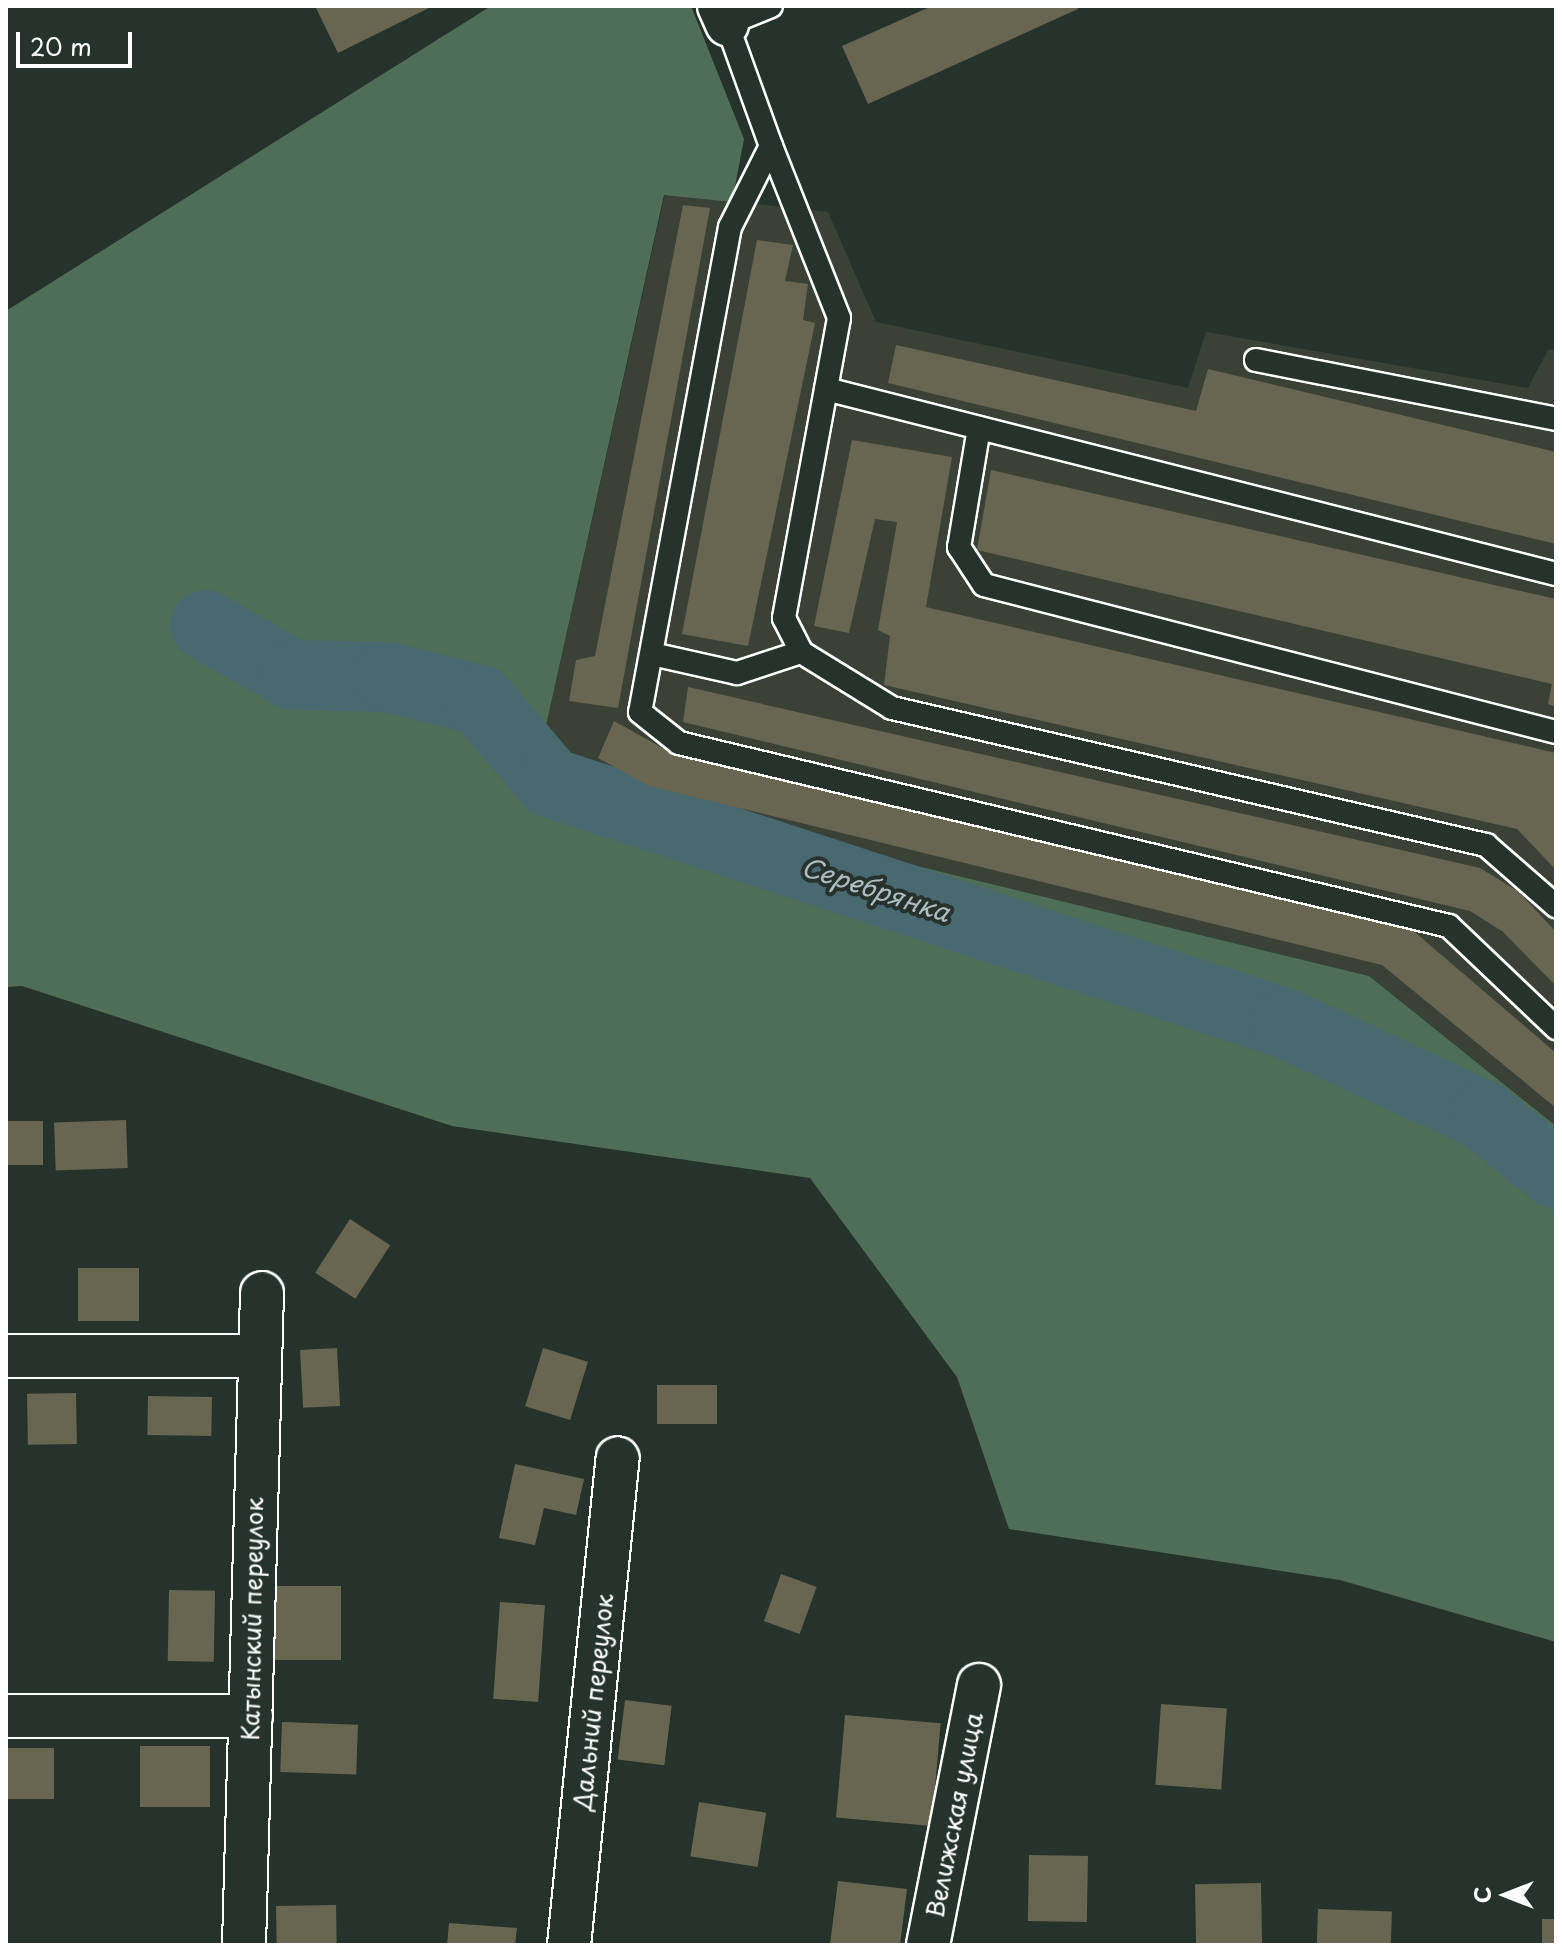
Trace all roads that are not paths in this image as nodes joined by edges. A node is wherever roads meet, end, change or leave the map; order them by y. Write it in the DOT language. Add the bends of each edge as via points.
graph roads {
  1 [pos="771,6"];
  2 [pos="723,15"];
  3 [pos="771,146"];
  4 [pos="1256,360"];
  5 [pos="826,389"];
  6 [pos="1556,419"];
  7 [pos="979,428"];
  8 [pos="1556,574"];
  9 [pos="801,652"];
  10 [pos="652,654"];
  11 [pos="1556,732"];
  12 [pos="1556,906"];
  13 [pos="1556,1028"];
  14 [pos="262,1293"];
  15 [pos="6,1356"];
  16 [pos="257,1356"];
  17 [pos="618,1458"];
  18 [pos="979,1685"];
  19 [pos="6,1716"];
  20 [pos="251,1716"];
  21 [pos="244,1945"];
  22 [pos="569,1945"];
  23 [pos="928,1945"];
  1 -- 2 [label="lane"];
  2 -- 3 [label="lane"];
  3 -- 5 [label="lane" via="839,318"];
  3 -- 10 [label="lane" via="730,227"];
  4 -- 6 [label="lane"];
  5 -- 7 [label="lane"];
  5 -- 9 [label="lane" via="784,618"];
  7 -- 8 [label="lane"];
  7 -- 11 [label="lane" via="959,547 984,585"];
  9 -- 10 [label="lane" via="737,673"];
  9 -- 12 [label="lane" via="892,708 1486,845"];
  10 -- 13 [label="lane" via="640,712 679,743 1449,926"];
  14 -- 16 [label="street, Катынский переулок"];
  15 -- 16 [label="street"];
  16 -- 20 [label="street, Катынский переулок"];
  17 -- 22 [label="street, Дальний переулок"];
  18 -- 23 [label="street, Велижская улица"];
  19 -- 20 [label="street"];
  20 -- 21 [label="street, Катынский переулок"];
}
